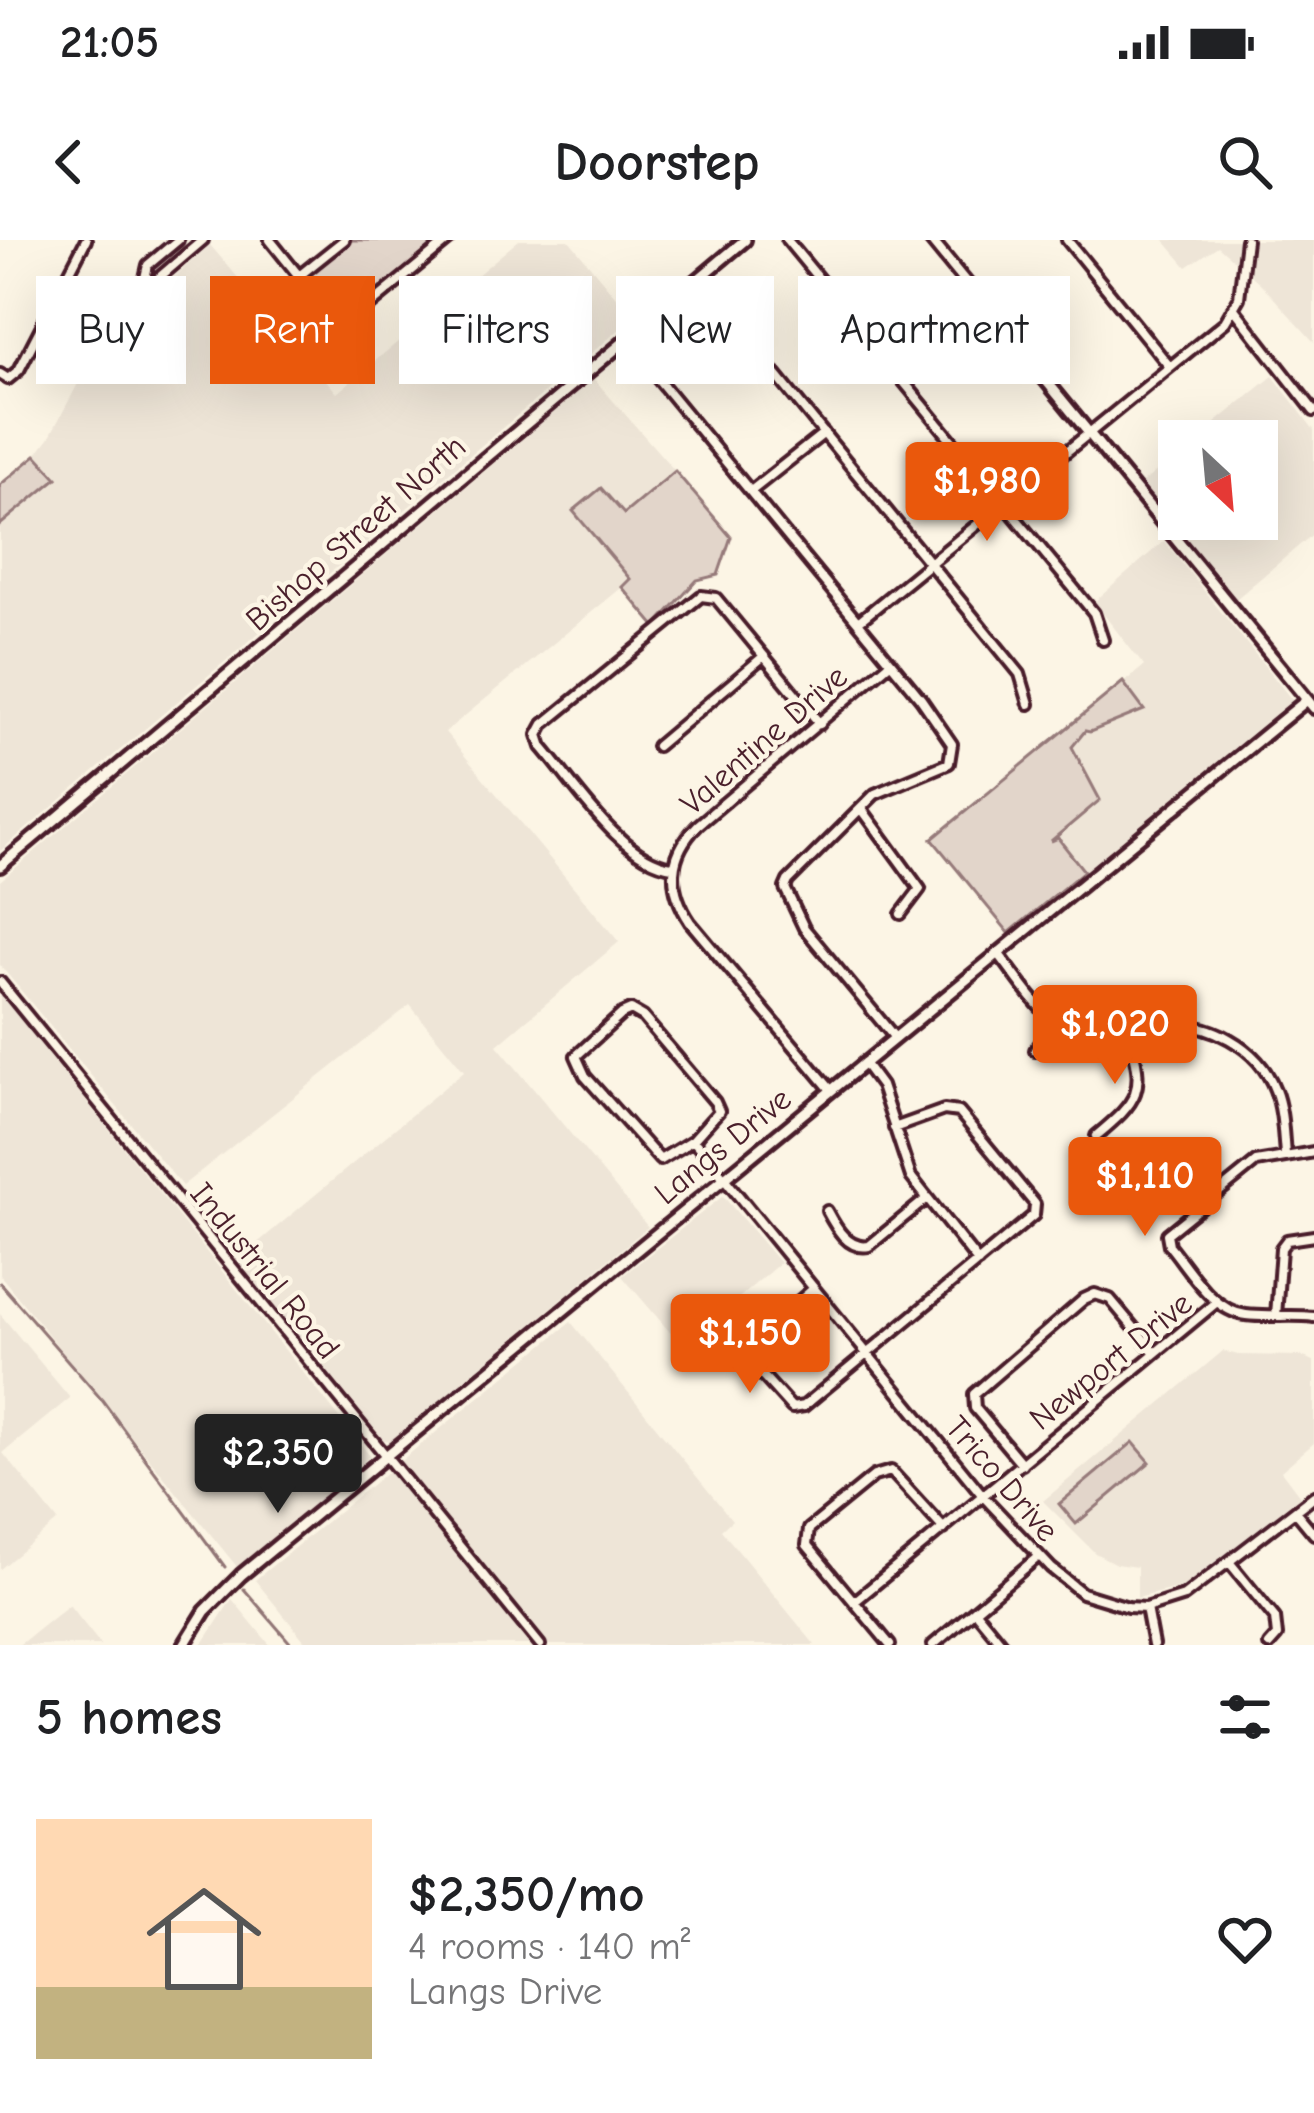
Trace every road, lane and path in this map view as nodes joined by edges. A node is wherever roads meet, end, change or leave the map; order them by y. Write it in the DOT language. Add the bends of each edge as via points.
graph roads {
  1 [pos="86,240"];
  2 [pos="178,240"];
  3 [pos="270,240"];
  4 [pos="344,240"];
  5 [pos="449,240"];
  6 [pos="746,240"];
  7 [pos="787,240"];
  8 [pos="931,240"];
  9 [pos="1067,240"];
  10 [pos="1246,240"];
  11 [pos="200,241"];
  12 [pos="299,276"];
  13 [pos="702,276"];
  14 [pos="375,299"];
  15 [pos="1235,310"];
  16 [pos="616,347"];
  17 [pos="1171,367"];
  18 [pos="774,372"];
  19 [pos="0,374"];
  20 [pos="663,384"];
  21 [pos="1314,411"];
  22 [pos="824,433"];
  23 [pos="1089,433"];
  24 [pos="752,491"];
  25 [pos="1004,502"];
  26 [pos="930,562"];
  27 [pos="858,622"];
  28 [pos="1103,640"];
  29 [pos="764,656"];
  30 [pos="890,663"];
  31 [pos="1029,704"];
  32 [pos="1311,704"];
  33 [pos="820,724"];
  34 [pos="657,746"];
  35 [pos="861,808"];
  36 [pos="0,866"];
  37 [pos="673,867"];
  38 [pos="901,914"];
  39 [pos="998,953"];
  40 [pos="0,982"];
  41 [pos="1056,1024"];
  42 [pos="1129,1035"];
  43 [pos="895,1038"];
  44 [pos="1035,1050"];
  45 [pos="864,1063"];
  46 [pos="831,1090"];
  47 [pos="894,1128"];
  48 [pos="1096,1136"];
  49 [pos="693,1140"];
  50 [pos="1314,1152"];
  51 [pos="1286,1154"];
  52 [pos="723,1179"];
  53 [pos="926,1200"];
  54 [pos="827,1211"];
  55 [pos="1314,1236"];
  56 [pos="978,1262"];
  57 [pos="813,1289"];
  58 [pos="1217,1302"];
  59 [pos="1276,1316"];
  60 [pos="1314,1318"];
  61 [pos="1155,1353"];
  62 [pos="867,1354"];
  63 [pos="386,1456"];
  64 [pos="1022,1464"];
  65 [pos="984,1496"];
  66 [pos="1314,1496"];
  67 [pos="1295,1511"];
  68 [pos="944,1529"];
  69 [pos="1314,1534"];
  70 [pos="1040,1556"];
  71 [pos="1230,1563"];
  72 [pos="854,1602"];
  73 [pos="1147,1608"];
  74 [pos="975,1611"];
  75 [pos="184,1645"];
  76 [pos="540,1645"];
  77 [pos="890,1645"];
  78 [pos="933,1645"];
  79 [pos="1003,1645"];
  80 [pos="1153,1645"];
  81 [pos="1270,1645"];
  1 -- 19 [label="street" via="19,370 8,379"];
  2 -- 11 [label="street" via="148,265 145,278 155,281"];
  3 -- 12 [label="street"];
  4 -- 12 [label="street"];
  5 -- 14 [label="street"];
  6 -- 13 [label="main road, Bishop Street North"];
  7 -- 25 [label="street"];
  8 -- 23 [label="main road"];
  9 -- 17 [label="street"];
  10 -- 15 [label="street"];
  15 -- 17 [label="street"];
  15 -- 21 [label="street"];
  16 -- 36 [label="main road, Bishop Street North"];
  17 -- 23 [label="street"];
  18 -- 22 [label="street"];
  20 -- 24 [label="street"];
  22 -- 24 [label="street"];
  22 -- 26 [label="street"];
  23 -- 25 [label="street"];
  23 -- 32 [label="main road"];
  24 -- 27 [label="street"];
  25 -- 26 [label="street"];
  25 -- 28 [label="street" via="1094,613"];
  26 -- 27 [label="street"];
  26 -- 31 [label="street" via="1020,674"];
  27 -- 30 [label="street"];
  29 -- 33 [label="street"];
  29 -- 34 [label="street"];
  29 -- 37 [label="street" via="716,598 701,596 540,728 542,747 628,847 651,864"];
  30 -- 33 [label="street, Valentine Drive"];
  30 -- 35 [label="street" via="952,754 943,767 891,785"];
  32 -- 39 [label="main road, Langs Drive"];
  33 -- 37 [label="street, Valentine Drive" via="698,825"];
  35 -- 38 [label="street" via="920,889"];
  35 -- 43 [label="street" via="785,889 804,928"];
  37 -- 46 [label="street" via="675,896 690,922"];
  39 -- 41 [label="street"];
  39 -- 43 [label="main road, Langs Drive"];
  40 -- 63 [label="street, Industrial Road"];
  41 -- 42 [label="street" via="1095,1040"];
  41 -- 44 [label="street"];
  42 -- 48 [label="street" via="1139,1086"];
  42 -- 51 [label="street" via="1195,1026 1241,1047 1276,1091"];
  43 -- 45 [label="main road, Langs Drive"];
  45 -- 46 [label="main road, Langs Drive"];
  45 -- 47 [label="street"];
  46 -- 52 [label="main road, Langs Drive"];
  47 -- 53 [label="street"];
  47 -- 56 [label="street" via="959,1112 1035,1204 1034,1215"];
  49 -- 49 [label="street" via="716,1119 715,1102 643,1017 622,1014 580,1050 578,1066 660,1160"];
  49 -- 52 [label="street, Trico Drive"];
  50 -- 51 [label="street"];
  51 -- 58 [label="street" via="1256,1162 1167,1234"];
  52 -- 57 [label="street, Trico Drive"];
  52 -- 63 [label="main road, Langs Drive"];
  53 -- 54 [label="street" via="859,1248"];
  53 -- 56 [label="street"];
  55 -- 59 [label="street" via="1281,1248"];
  56 -- 62 [label="street"];
  57 -- 62 [label="street, Trico Drive"];
  57 -- 62 [label="street" via="750,1341 747,1358 786,1405 797,1408"];
  58 -- 59 [label="street" via="1238,1314"];
  58 -- 61 [label="street, Newport Drive"];
  59 -- 60 [label="street"];
  61 -- 64 [label="street, Newport Drive"];
  61 -- 64 [label="street" via="1101,1294 1048,1328 974,1394 975,1408"];
  62 -- 65 [label="street, Trico Drive"];
  63 -- 75 [label="main road, Langs Drive" via="215,1599"];
  63 -- 76 [label="street, Industrial Road"];
  64 -- 65 [label="street, Newport Drive"];
  65 -- 68 [label="street, Newport Drive"];
  65 -- 70 [label="street, Trico Drive"];
  66 -- 67 [label="street"];
  67 -- 69 [label="street"];
  67 -- 71 [label="street"];
  68 -- 72 [label="street, Newport Drive"];
  68 -- 72 [label="street" via="891,1472 874,1476 817,1522 807,1545"];
  70 -- 73 [label="street, Trico Drive" via="1092,1598"];
  70 -- 74 [label="street"];
  71 -- 73 [label="street" via="1192,1593"];
  71 -- 81 [label="street" via="1275,1618"];
  72 -- 77 [label="street"];
  73 -- 80 [label="street"];
  74 -- 78 [label="street"];
  74 -- 79 [label="street"];
}
